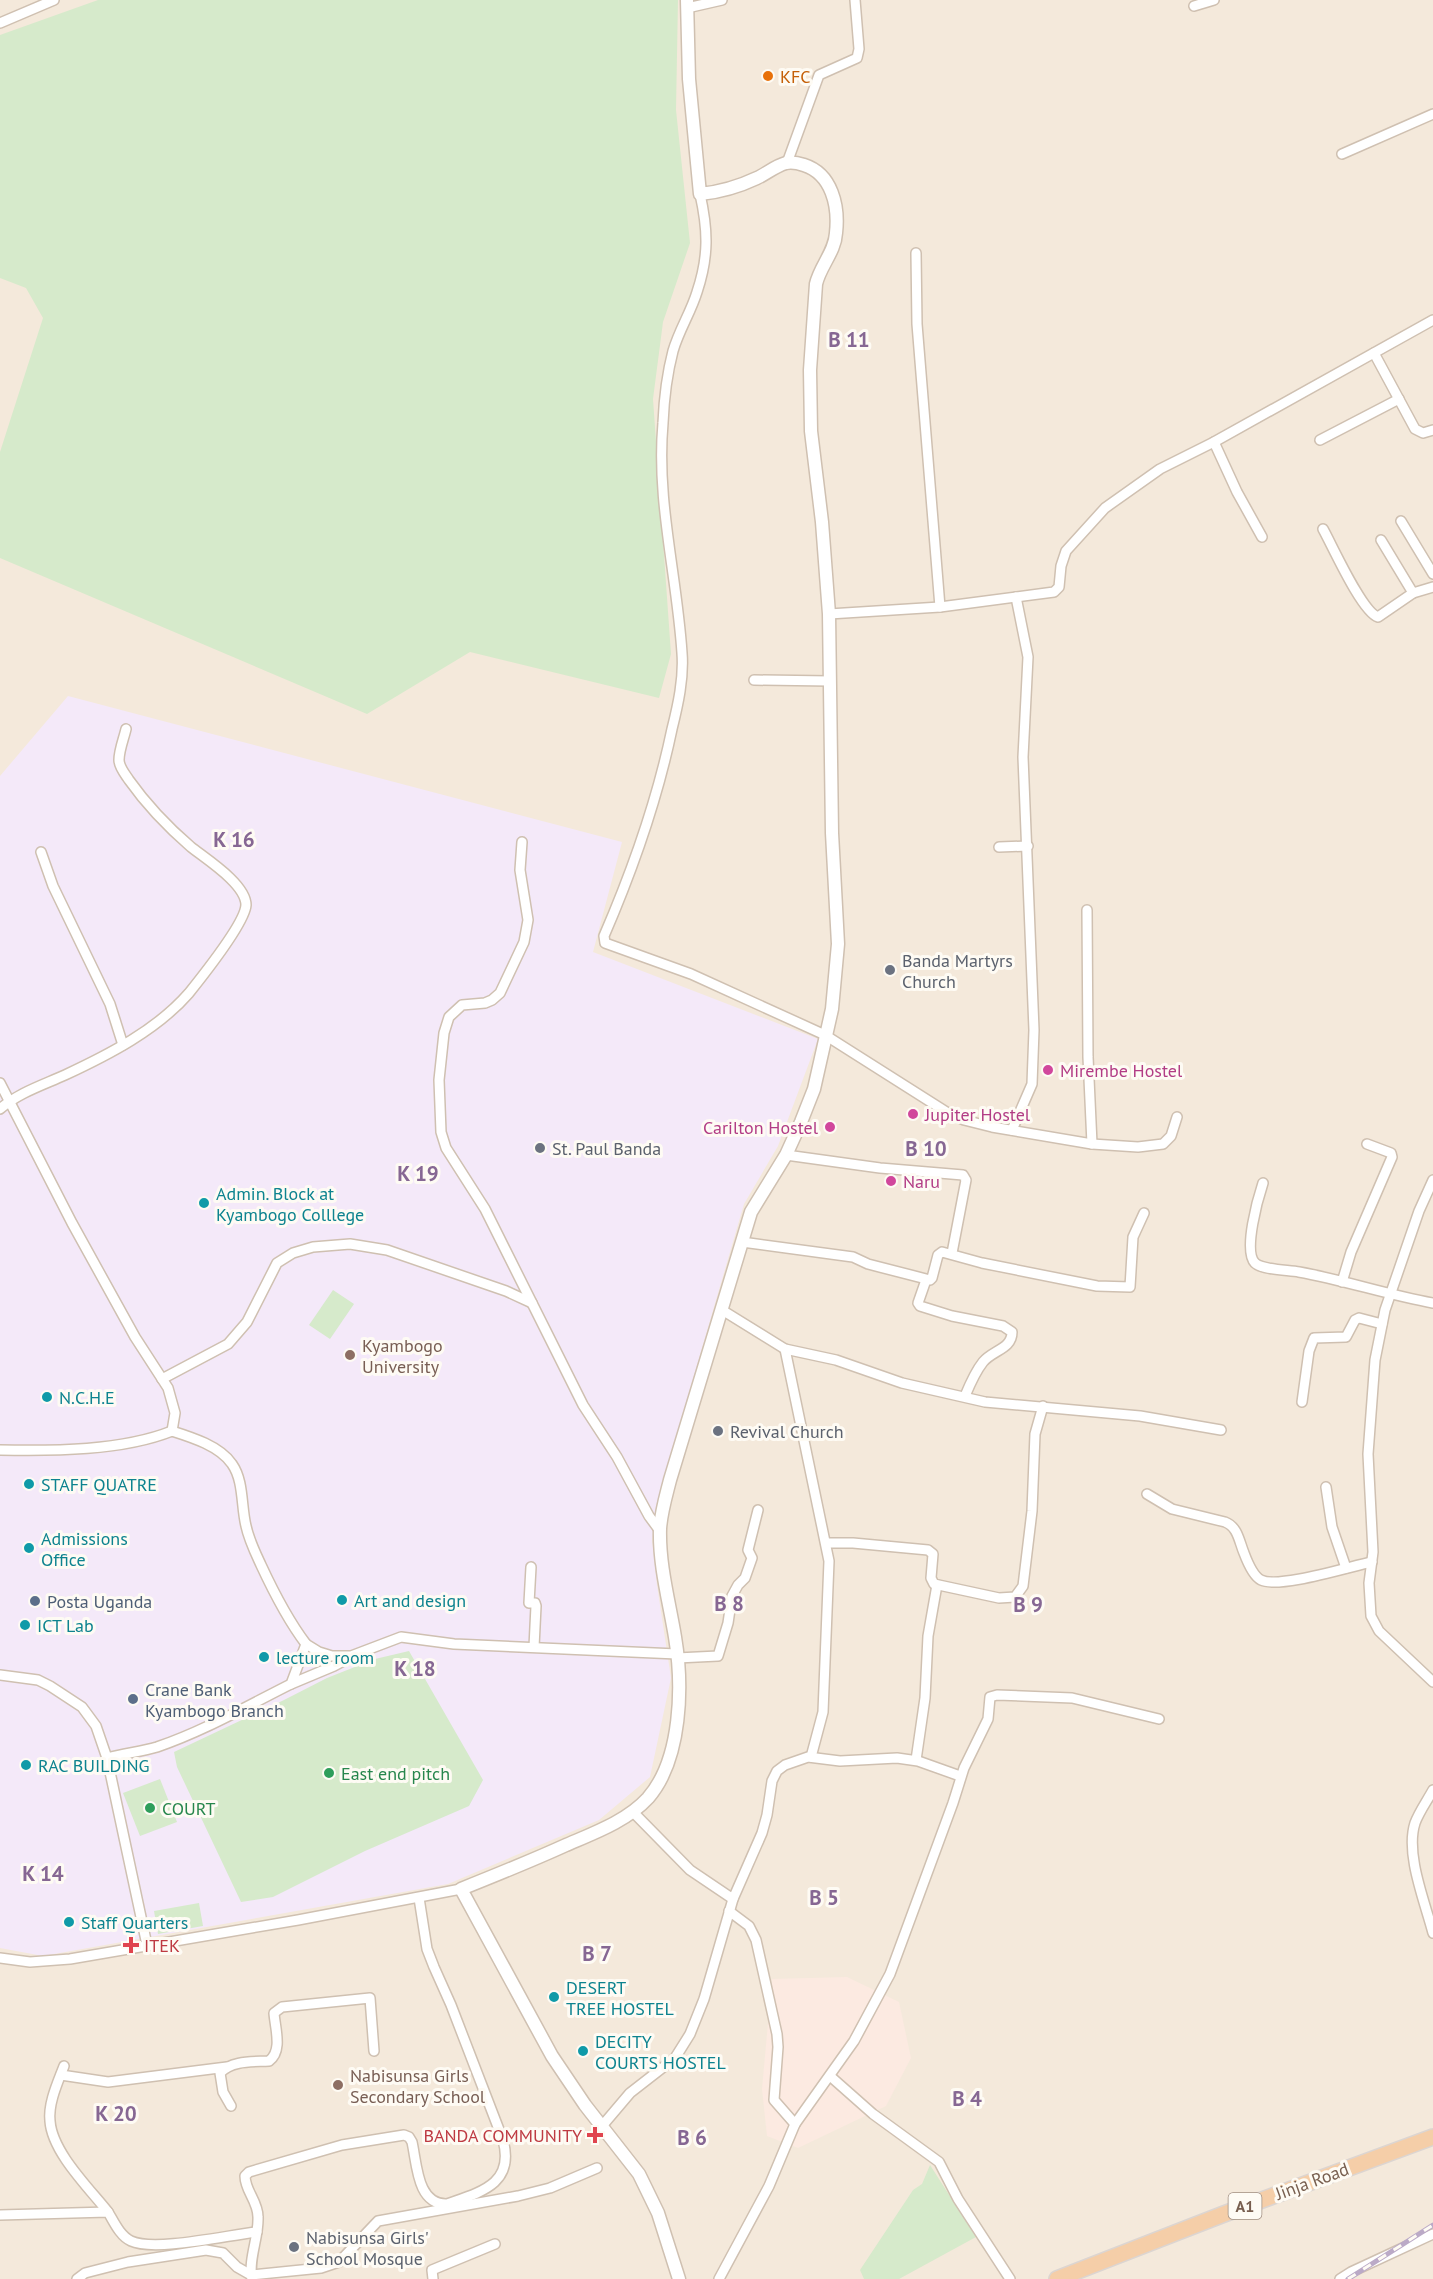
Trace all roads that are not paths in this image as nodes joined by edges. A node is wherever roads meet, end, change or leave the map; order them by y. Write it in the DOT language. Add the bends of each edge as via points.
graph roads {
  1 [pos="54,0"];
  2 [pos="722,0"];
  3 [pos="855,0"];
  4 [pos="1214,0"];
  5 [pos="687,4"];
  6 [pos="1194,6"];
  7 [pos="0,23"];
  8 [pos="1433,114"];
  9 [pos="1342,154"];
  10 [pos="787,163"];
  11 [pos="700,194"];
  12 [pos="916,253"];
  13 [pos="1433,320"];
  14 [pos="1374,353"];
  15 [pos="1399,399"];
  16 [pos="1433,430"];
  17 [pos="1320,440"];
  18 [pos="1214,442"];
  19 [pos="1401,521"];
  20 [pos="1323,529"];
  21 [pos="1262,537"];
  22 [pos="1380,540"];
  23 [pos="1433,574"];
  24 [pos="1433,587"];
  25 [pos="1413,593"];
  26 [pos="1016,597"];
  27 [pos="940,607"];
  28 [pos="829,614"];
  29 [pos="754,680"];
  30 [pos="830,681"];
  31 [pos="126,729"];
  32 [pos="522,842"];
  33 [pos="1028,846"];
  34 [pos="999,847"];
  35 [pos="40,852"];
  36 [pos="1087,910"];
  37 [pos="825,1035"];
  38 [pos="123,1045"];
  39 [pos="0,1083"];
  40 [pos="10,1100"];
  41 [pos="0,1109"];
  42 [pos="1178,1117"];
  43 [pos="1012,1130"];
  44 [pos="1092,1144"];
  45 [pos="1367,1144"];
  46 [pos="786,1155"];
  47 [pos="1433,1180"];
  48 [pos="1263,1183"];
  49 [pos="1144,1213"];
  50 [pos="742,1242"];
  51 [pos="952,1253"];
  52 [pos="926,1280"];
  53 [pos="1342,1282"];
  54 [pos="1390,1293"];
  55 [pos="532,1303"];
  56 [pos="1433,1303"];
  57 [pos="722,1310"];
  58 [pos="1382,1324"];
  59 [pos="785,1349"];
  60 [pos="162,1379"];
  61 [pos="965,1396"];
  62 [pos="1302,1402"];
  63 [pos="1043,1406"];
  64 [pos="1221,1430"];
  65 [pos="172,1431"];
  66 [pos="0,1450"];
  67 [pos="1326,1487"];
  68 [pos="1147,1494"];
  69 [pos="758,1510"];
  70 [pos="660,1531"];
  71 [pos="827,1543"];
  72 [pos="1372,1562"];
  73 [pos="531,1567"];
  74 [pos="1346,1568"];
  75 [pos="937,1585"];
  76 [pos="306,1644"];
  77 [pos="534,1647"];
  78 [pos="351,1656"];
  79 [pos="677,1656"];
  80 [pos="0,1675"];
  81 [pos="1433,1682"];
  82 [pos="291,1684"];
  83 [pos="1159,1719"];
  84 [pos="812,1757"];
  85 [pos="107,1758"];
  86 [pos="916,1760"];
  87 [pos="960,1776"];
  88 [pos="1433,1791"];
  89 [pos="633,1812"];
  90 [pos="461,1889"];
  91 [pos="419,1898"];
  92 [pos="733,1899"];
  93 [pos="729,1911"];
  94 [pos="1433,1933"];
  95 [pos="147,1945"];
  96 [pos="0,1958"];
  97 [pos="374,2051"];
  98 [pos="227,2067"];
  99 [pos="830,2076"];
  100 [pos="231,2106"];
  101 [pos="795,2124"];
  102 [pos="602,2126"];
  103 [pos="1433,2137"];
  104 [pos="597,2168"];
  105 [pos="108,2212"];
  106 [pos="0,2215"];
  107 [pos="257,2232"];
  108 [pos="1433,2234"];
  109 [pos="495,2244"];
  110 [pos="252,2277"];
  111 [pos="77,2279"];
  112 [pos="433,2279"];
  113 [pos="679,2279"];
  114 [pos="719,2279"];
  115 [pos="1010,2279"];
  116 [pos="1058,2279"];
  117 [pos="1340,2279"];
  1 -- 7 [label="street"];
  2 -- 5 [label="street"];
  3 -- 10 [label="street" via="857,58 817,77"];
  4 -- 6 [label="street"];
  5 -- 11 [label="street" via="688,79"];
  8 -- 9 [label="street"];
  10 -- 11 [label="street" via="736,188"];
  10 -- 28 [label="street" via="818,171 833,193 836,210 834,242 816,284 810,370"];
  11 -- 37 [label="street" via="707,226 706,253 697,293 670,367 661,465 665,529 683,655 682,677 657,792 603,939 608,945 691,974"];
  12 -- 27 [label="street" via="917,324"];
  13 -- 14 [label="street"];
  14 -- 15 [label="street"];
  14 -- 18 [label="street"];
  15 -- 16 [label="street" via="1415,429 1423,433"];
  15 -- 17 [label="street"];
  18 -- 21 [label="street"];
  18 -- 26 [label="street" via="1160,469 1105,508 1066,551 1057,590"];
  19 -- 23 [label="street"];
  20 -- 25 [label="street" via="1372,615 1378,617"];
  22 -- 25 [label="street"];
  24 -- 25 [label="street"];
  26 -- 27 [label="street"];
  26 -- 33 [label="street" via="1028,657 1023,758"];
  27 -- 28 [label="street"];
  28 -- 30 [label="street"];
  29 -- 30 [label="street"];
  30 -- 37 [label="street" via="838,944 832,1009"];
  31 -- 38 [label="street" via="119,761 127,776 153,809 237,887 246,907 220,954 180,1004"];
  32 -- 55 [label="street" via="520,870 528,920 524,942 500,993 492,1000 462,1005 449,1017 442,1045 438,1111 446,1148 485,1209"];
  33 -- 34 [label="street"];
  33 -- 43 [label="street" via="1033,1075 1029,1094"];
  35 -- 38 [label="street" via="110,1004"];
  36 -- 44 [label="street"];
  37 -- 43 [label="street" via="948,1113 977,1124"];
  37 -- 46 [label="street" via="814,1089"];
  38 -- 40 [label="street"];
  39 -- 40 [label="street"];
  40 -- 41 [label="street"];
  40 -- 60 [label="street" via="72,1223"];
  42 -- 44 [label="street" via="1171,1136 1160,1146"];
  43 -- 44 [label="street"];
  45 -- 53 [label="street" via="1391,1153 1392,1157"];
  46 -- 50 [label="street" via="751,1212"];
  46 -- 51 [label="street" via="963,1175 966,1180"];
  47 -- 54 [label="street"];
  48 -- 53 [label="street" via="1251,1232 1255,1263"];
  49 -- 51 [label="street" via="1133,1237 1130,1287 1097,1286 982,1263"];
  50 -- 52 [label="street" via="853,1257"];
  50 -- 57 [label="street"];
  51 -- 52 [label="street" via="940,1252 932,1278"];
  52 -- 61 [label="street" via="920,1306 952,1317 1003,1326 1012,1332 1007,1345 983,1362"];
  53 -- 54 [label="street"];
  54 -- 56 [label="street"];
  54 -- 58 [label="street"];
  55 -- 60 [label="street" via="387,1250 350,1244 313,1247 278,1263 247,1322 228,1344"];
  55 -- 70 [label="street" via="583,1405"];
  57 -- 59 [label="street"];
  57 -- 70 [label="street" via="670,1480"];
  58 -- 62 [label="street" via="1359,1318 1346,1337 1314,1338 1307,1359"];
  58 -- 72 [label="street" via="1368,1454"];
  59 -- 61 [label="street" via="836,1360 893,1381"];
  59 -- 71 [label="street"];
  60 -- 65 [label="street" via="173,1402"];
  61 -- 63 [label="street" via="985,1402"];
  63 -- 64 [label="street" via="1155,1418"];
  63 -- 75 [label="street" via="1035,1434 1032,1510 1021,1591 1010,1599"];
  65 -- 66 [label="street" via="93,1447"];
  65 -- 76 [label="street" via="223,1454 231,1462 239,1482 250,1540 280,1606"];
  67 -- 74 [label="street" via="1332,1527"];
  68 -- 74 [label="street" via="1172,1509 1233,1526 1261,1581 1283,1581"];
  69 -- 79 [label="street" via="748,1550 752,1558 746,1578 732,1596 718,1656"];
  70 -- 79 [label="street"];
  71 -- 75 [label="street" via="928,1550 933,1554 931,1580"];
  71 -- 84 [label="street" via="823,1712"];
  72 -- 74 [label="street"];
  72 -- 81 [label="street" via="1369,1583 1375,1626"];
  73 -- 77 [label="street" via="529,1602 536,1606"];
  75 -- 86 [label="street" via="927,1636 925,1698"];
  76 -- 78 [label="street" via="332,1656"];
  76 -- 82 [label="street"];
  77 -- 78 [label="street" via="454,1644 401,1637"];
  77 -- 79 [label="street"];
  78 -- 82 [label="street"];
  79 -- 89 [label="street" via="677,1714 669,1761 655,1789"];
  80 -- 85 [label="street" via="38,1680 82,1707 96,1726"];
  82 -- 85 [label="street" via="188,1734 155,1747"];
  83 -- 87 [label="street" via="1072,1698 993,1695 989,1698 986,1725"];
  84 -- 86 [label="street" via="840,1761"];
  84 -- 92 [label="street" via="785,1765 774,1775 762,1833"];
  85 -- 95 [label="street"];
  86 -- 87 [label="street"];
  87 -- 99 [label="street" via="890,1974"];
  88 -- 94 [label="street" via="1413,1837 1414,1863"];
  89 -- 90 [label="street" via="584,1838"];
  89 -- 92 [label="street" via="690,1870"];
  90 -- 91 [label="street"];
  90 -- 102 [label="street" via="552,2056"];
  91 -- 95 [label="street"];
  91 -- 107 [label="street" via="427,1949 503,2140 506,2162 492,2185 440,2204 426,2195 409,2137 342,2145 247,2174 246,2187 257,2209"];
  92 -- 93 [label="street"];
  93 -- 101 [label="street" via="749,1926 756,1940 777,2034 774,2100"];
  93 -- 102 [label="street" via="700,2011 684,2045 675,2058 630,2094"];
  95 -- 96 [label="street" via="48,1962"];
  97 -- 98 [label="street" via="370,1998 321,2001 290,2005 274,2013 278,2048 269,2061"];
  98 -- 100 [label="street" via="219,2078"];
  98 -- 105 [label="street" via="108,2082 62,2071 51,2105 55,2139"];
  99 -- 101 [label="street"];
  99 -- 115 [label="street" via="873,2114 939,2162"];
  101 -- 114 [label="street" via="769,2186"];
  102 -- 113 [label="street" via="627,2156 650,2195"];
  103 -- 116 [label="highway, Jinja Road / A1"];
  104 -- 110 [label="street" via="550,2188 518,2196 382,2220 336,2263"];
  105 -- 106 [label="street"];
  105 -- 107 [label="street" via="124,2236 143,2244"];
  107 -- 110 [label="street"];
  108 -- 117 [label="street"];
  109 -- 112 [label="street" via="432,2270"];
  110 -- 111 [label="street" via="223,2253 206,2250 128,2262 84,2273"];
}
